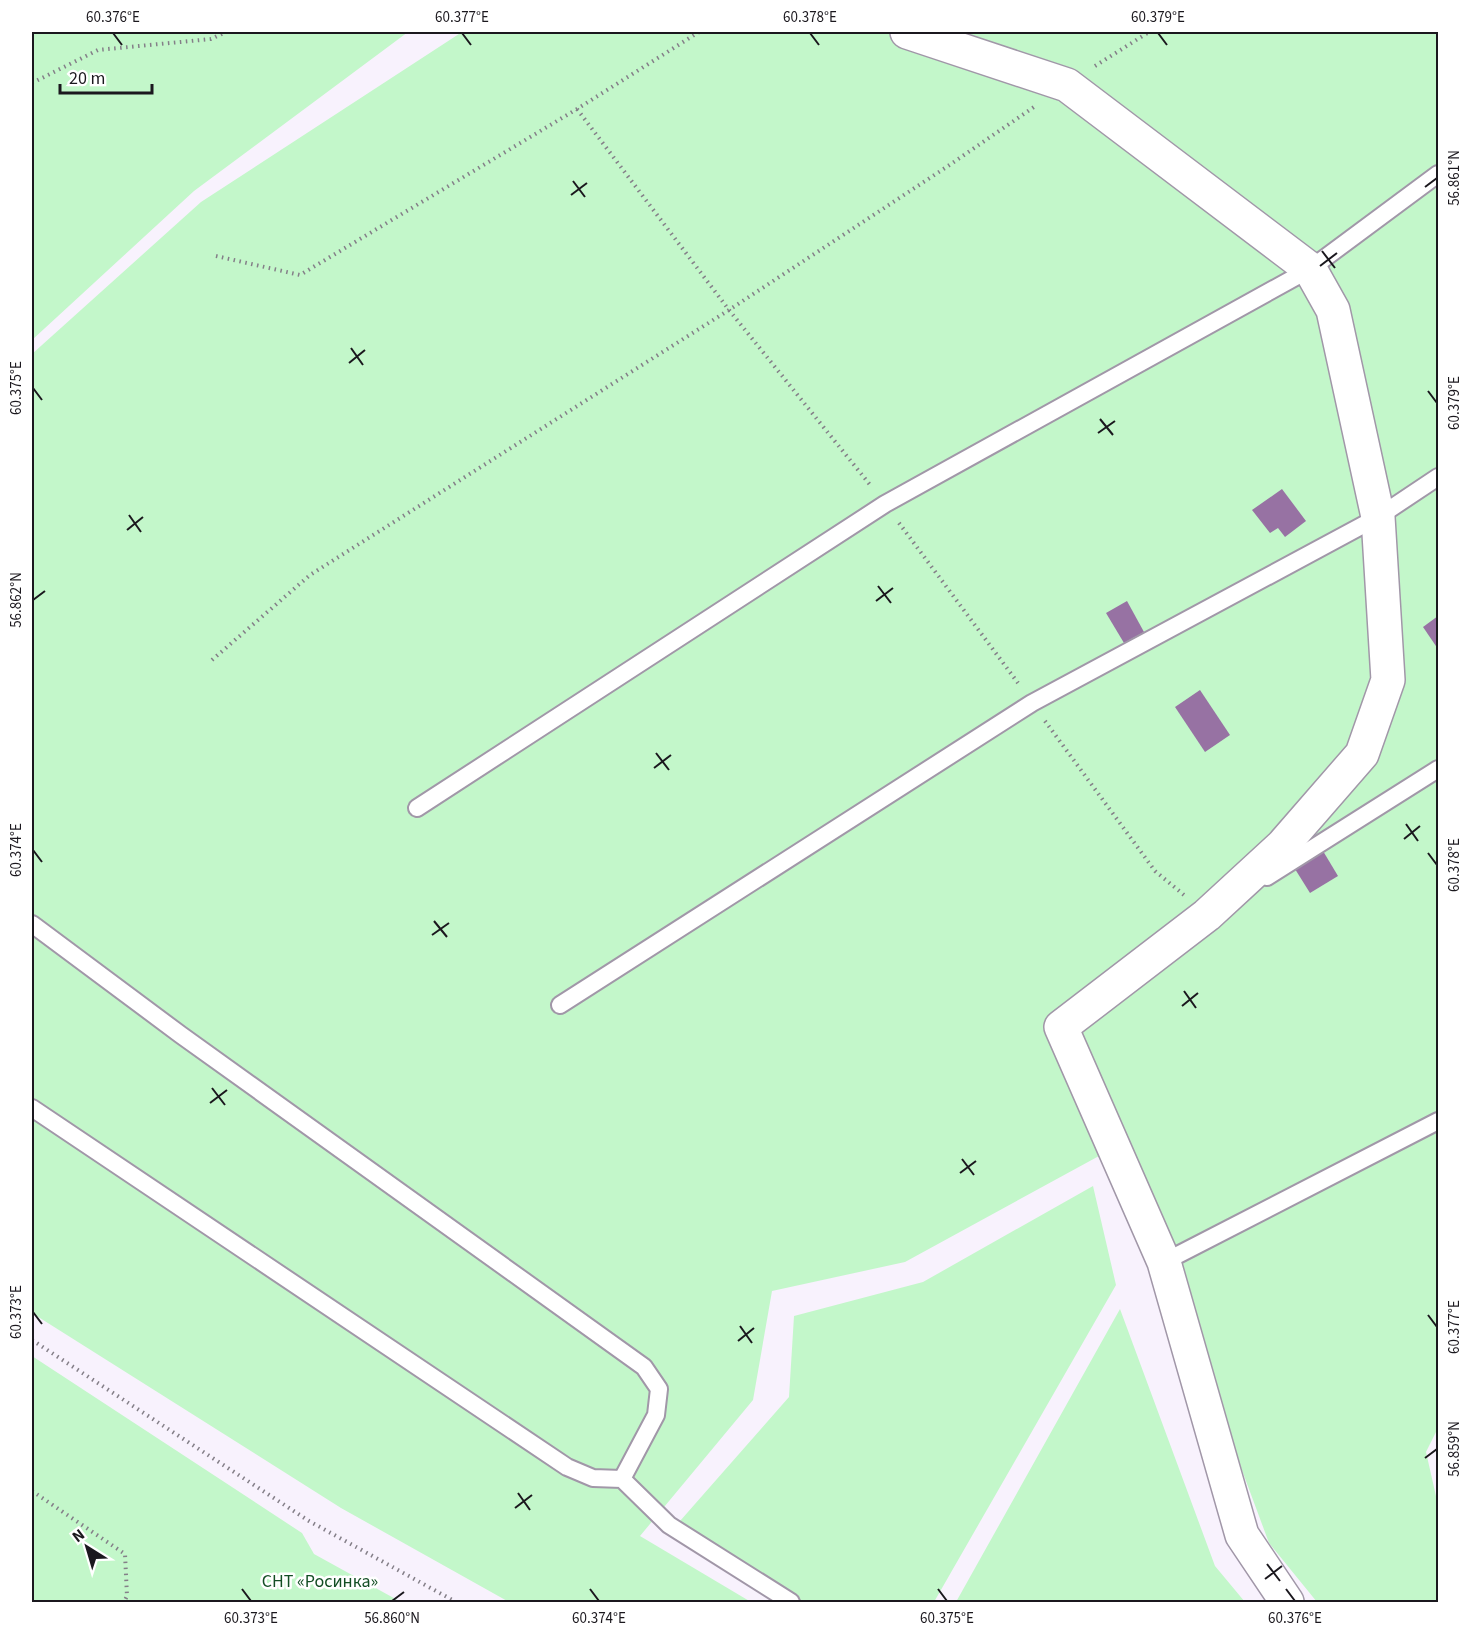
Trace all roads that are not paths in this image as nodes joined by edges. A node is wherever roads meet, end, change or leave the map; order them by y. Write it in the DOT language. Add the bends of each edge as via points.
graph roads {
  1 [pos="907,32"];
  2 [pos="1438,174"];
  3 [pos="1311,269"];
  4 [pos="1438,477"];
  5 [pos="1378,517"];
  6 [pos="1438,769"];
  7 [pos="417,808"];
  8 [pos="1207,915"];
  9 [pos="32,924"];
  10 [pos="560,1005"];
  11 [pos="32,1108"];
  12 [pos="1438,1121"];
  13 [pos="1164,1262"];
  14 [pos="622,1479"];
  15 [pos="791,1602"];
  16 [pos="1287,1602"];
  1 -- 3 [label="street" via="1066,85"];
  2 -- 3 [label="lane"];
  3 -- 5 [label="street" via="1333,310"];
  3 -- 7 [label="lane" via="885,504"];
  4 -- 5 [label="lane"];
  5 -- 8 [label="street" via="1388,680 1362,754 1282,846"];
  5 -- 10 [label="lane" via="1032,703"];
  6 -- 8 [label="lane"];
  8 -- 13 [label="street" via="1061,1027"];
  9 -- 14 [label="lane" via="644,1367 659,1389 656,1415"];
  11 -- 14 [label="lane" via="567,1467 593,1478"];
  12 -- 13 [label="lane"];
  13 -- 16 [label="street" via="1242,1535"];
  14 -- 15 [label="lane" via="669,1525"];
}
